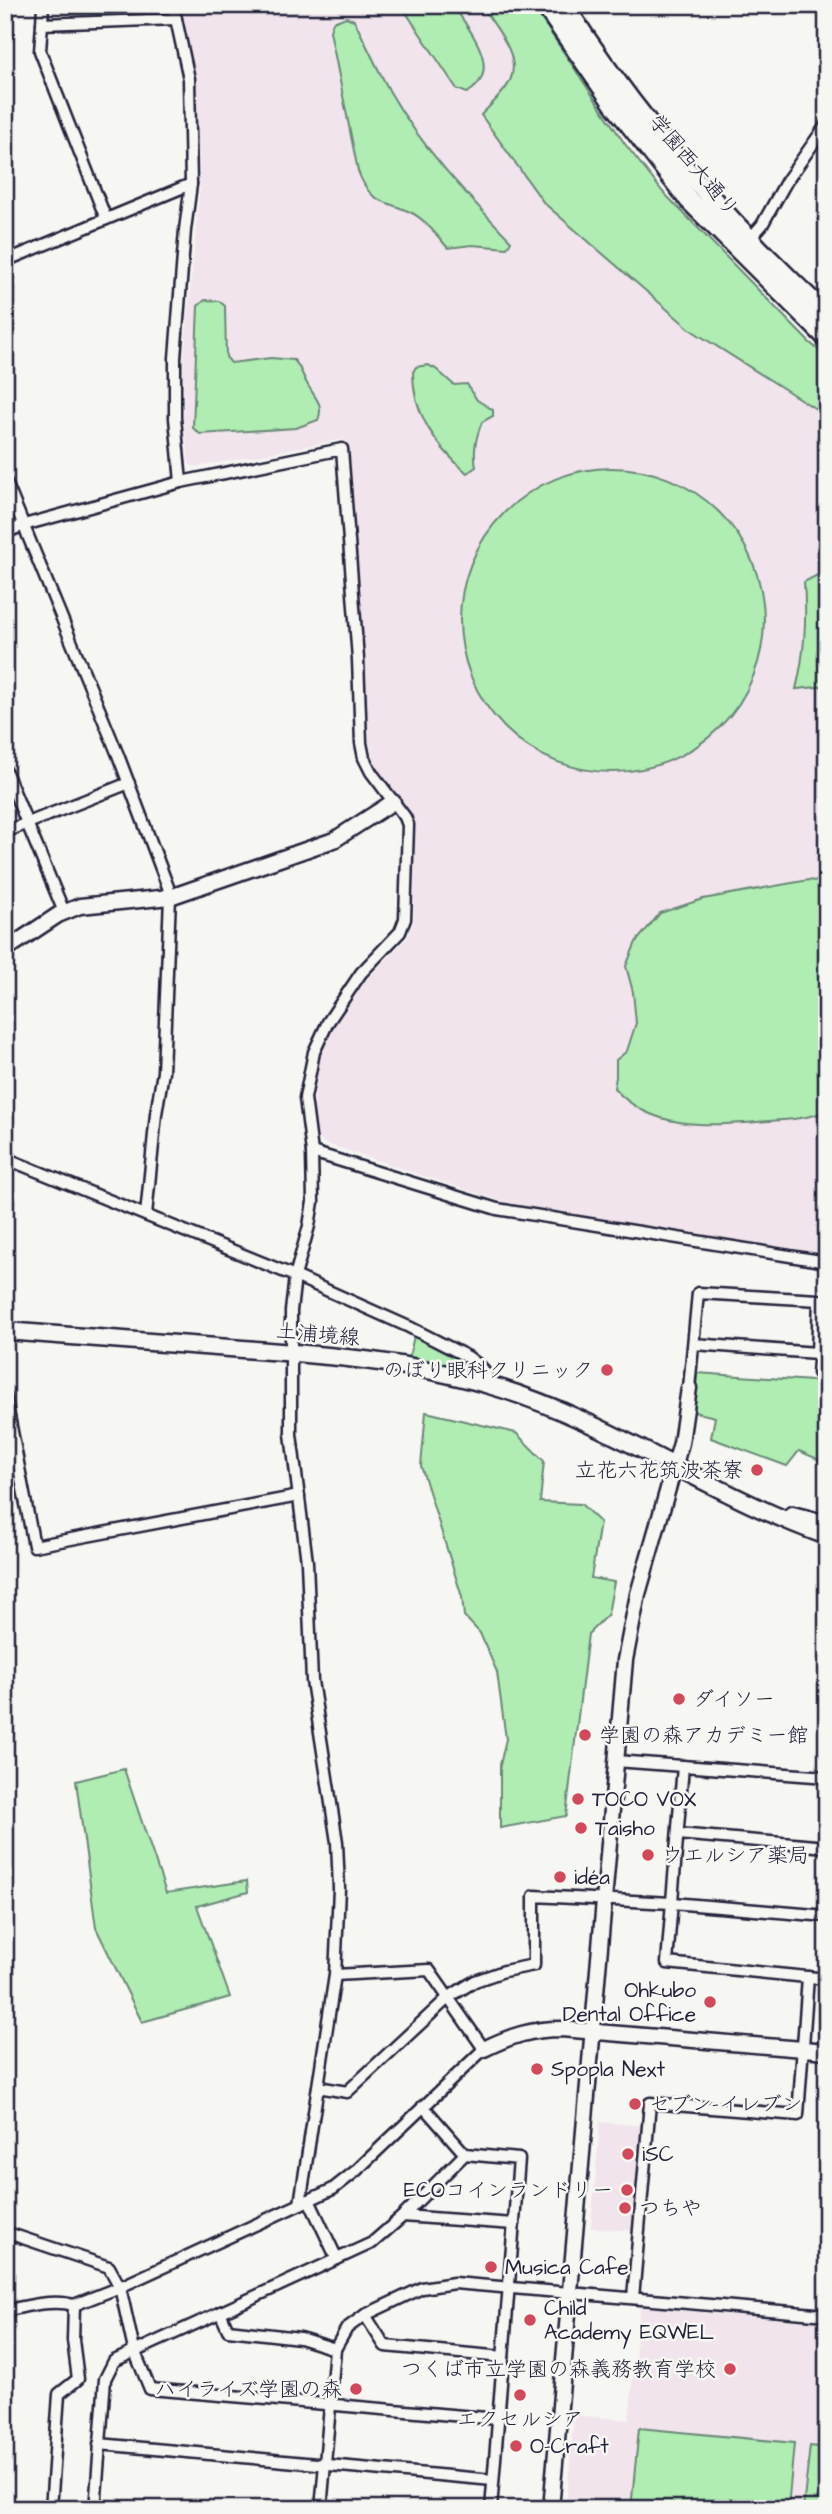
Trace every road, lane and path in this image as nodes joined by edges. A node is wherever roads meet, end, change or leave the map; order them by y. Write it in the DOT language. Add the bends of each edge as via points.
graph roads {
  1 [pos="43,5"];
  2 [pos="173,5"];
  3 [pos="545,5"];
  4 [pos="564,5"];
  5 [pos="176,19"];
  6 [pos="42,24"];
  7 [pos="827,125"];
  8 [pos="191,184"];
  9 [pos="106,219"];
  10 [pos="744,246"];
  11 [pos="5,261"];
  12 [pos="827,314"];
  13 [pos="827,338"];
  14 [pos="5,480"];
  15 [pos="181,482"];
  16 [pos="24,525"];
  17 [pos="5,533"];
  18 [pos="5,770"];
  19 [pos="130,783"];
  20 [pos="393,802"];
  21 [pos="27,823"];
  22 [pos="5,832"];
  23 [pos="170,897"];
  24 [pos="64,912"];
  25 [pos="5,950"];
  26 [pos="312,1152"];
  27 [pos="5,1158"];
  28 [pos="146,1215"];
  29 [pos="827,1262"];
  30 [pos="295,1276"];
  31 [pos="5,1331"];
  32 [pos="694,1344"];
  33 [pos="290,1353"];
  34 [pos="817,1353"];
  35 [pos="818,1373"];
  36 [pos="489,1385"];
  37 [pos="689,1388"];
  38 [pos="5,1395"];
  39 [pos="7,1408"];
  40 [pos="675,1468"];
  41 [pos="299,1496"];
  42 [pos="762,1509"];
  43 [pos="827,1524"];
  44 [pos="827,1536"];
  45 [pos="616,1761"];
  46 [pos="683,1766"];
  47 [pos="827,1777"];
  48 [pos="678,1834"];
  49 [pos="827,1847"];
  50 [pos="604,1900"];
  51 [pos="672,1903"];
  52 [pos="827,1916"];
  53 [pos="335,1975"];
  54 [pos="808,1978"];
  55 [pos="827,1979"];
  56 [pos="449,1997"];
  57 [pos="593,2031"];
  58 [pos="484,2049"];
  59 [pos="802,2049"];
  60 [pos="827,2051"];
  61 [pos="318,2087"];
  62 [pos="423,2106"];
  63 [pos="465,2154"];
  64 [pos="304,2202"];
  65 [pos="404,2216"];
  66 [pos="513,2224"];
  67 [pos="5,2232"];
  68 [pos="337,2259"];
  69 [pos="120,2287"];
  70 [pos="509,2288"];
  71 [pos="570,2292"];
  72 [pos="633,2298"];
  73 [pos="74,2305"];
  74 [pos="5,2311"];
  75 [pos="220,2312"];
  76 [pos="365,2315"];
  77 [pos="827,2315"];
  78 [pos="335,2349"];
  79 [pos="134,2350"];
  80 [pos="503,2357"];
  81 [pos="330,2404"];
  82 [pos="498,2419"];
  83 [pos="99,2444"];
  84 [pos="324,2464"];
  85 [pos="493,2480"];
  86 [pos="95,2507"];
  87 [pos="51,2509"];
  88 [pos="126,2509"];
  89 [pos="321,2509"];
  90 [pos="491,2509"];
  91 [pos="551,2509"];
  1 -- 6 [label="street"];
  2 -- 5 [label="street"];
  3 -- 10 [label="highway, 学園西大通り" via="624,118 689,200"];
  4 -- 10 [label="highway, 学園西大通り"];
  5 -- 6 [label="street"];
  5 -- 8 [label="street" via="189,79"];
  6 -- 9 [label="street" via="40,51"];
  7 -- 10 [label="street"];
  8 -- 9 [label="street"];
  8 -- 15 [label="street" via="175,358"];
  9 -- 11 [label="street"];
  10 -- 12 [label="highway, 学園西大通り"];
  10 -- 13 [label="highway, 学園西大通り"];
  14 -- 16 [label="street"];
  15 -- 16 [label="street"];
  15 -- 20 [label="street" via="342,449 361,743 371,772"];
  16 -- 17 [label="street"];
  16 -- 19 [label="street"];
  18 -- 21 [label="street"];
  19 -- 21 [label="street"];
  19 -- 23 [label="street"];
  20 -- 23 [label="street" via="334,840"];
  20 -- 26 [label="street" via="405,817 409,834 405,919 400,932 345,996 314,1052 305,1098"];
  21 -- 22 [label="street"];
  21 -- 24 [label="street"];
  23 -- 24 [label="street" via="80,906"];
  23 -- 28 [label="street" via="163,1072"];
  24 -- 25 [label="street"];
  26 -- 29 [label="street" via="497,1209"];
  26 -- 30 [label="street" via="313,1202"];
  27 -- 28 [label="street"];
  28 -- 30 [label="street"];
  30 -- 33 [label="street"];
  30 -- 36 [label="street" via="468,1357 488,1376"];
  31 -- 33 [label="main road, 土浦境線"];
  32 -- 34 [label="street"];
  32 -- 34 [label="street" via="698,1293 819,1300"];
  32 -- 37 [label="street"];
  33 -- 36 [label="main road, 土浦境線" via="401,1364"];
  33 -- 41 [label="street" via="291,1434"];
  34 -- 35 [label="street"];
  36 -- 40 [label="main road, 土浦境線" via="615,1434"];
  37 -- 40 [label="street"];
  38 -- 39 [label="street"];
  39 -- 41 [label="street" via="34,1546"];
  40 -- 42 [label="main road"];
  40 -- 45 [label="street" via="632,1620"];
  41 -- 53 [label="street" via="312,1681 338,1849"];
  42 -- 43 [label="main road"];
  42 -- 44 [label="main road"];
  45 -- 46 [label="street"];
  45 -- 50 [label="street"];
  46 -- 47 [label="street"];
  46 -- 48 [label="street"];
  48 -- 49 [label="street"];
  48 -- 51 [label="street"];
  50 -- 51 [label="street"];
  50 -- 56 [label="street" via="534,1896 534,1965 475,1981"];
  50 -- 57 [label="street"];
  51 -- 52 [label="street"];
  51 -- 54 [label="street" via="667,1963"];
  53 -- 56 [label="street" via="429,1970"];
  53 -- 61 [label="street"];
  54 -- 55 [label="street"];
  54 -- 59 [label="street"];
  56 -- 58 [label="street"];
  56 -- 61 [label="street" via="347,2092"];
  57 -- 58 [label="street" via="543,2029 508,2037"];
  57 -- 59 [label="street"];
  57 -- 71 [label="street"];
  58 -- 62 [label="street"];
  59 -- 60 [label="street"];
  59 -- 72 [label="street" via="797,2115 650,2103"];
  61 -- 64 [label="street"];
  62 -- 63 [label="street"];
  62 -- 64 [label="street" via="357,2170 333,2189"];
  63 -- 65 [label="street"];
  63 -- 66 [label="street" via="519,2159"];
  64 -- 68 [label="street"];
  64 -- 69 [label="street"];
  65 -- 66 [label="street"];
  65 -- 68 [label="street" via="372,2243"];
  66 -- 70 [label="street"];
  67 -- 69 [label="street" via="109,2267"];
  68 -- 75 [label="street"];
  69 -- 73 [label="street"];
  69 -- 79 [label="street"];
  70 -- 71 [label="street"];
  70 -- 76 [label="street" via="454,2283 422,2288"];
  70 -- 80 [label="street"];
  71 -- 72 [label="street"];
  71 -- 91 [label="street"];
  72 -- 77 [label="street"];
  73 -- 74 [label="street"];
  73 -- 87 [label="street" via="78,2379 59,2394"];
  75 -- 78 [label="street" via="228,2330 300,2338"];
  75 -- 79 [label="street"];
  76 -- 78 [label="street" via="347,2328"];
  76 -- 80 [label="street" via="385,2346"];
  78 -- 81 [label="street"];
  79 -- 81 [label="street" via="150,2389"];
  79 -- 83 [label="street" via="114,2361 104,2379"];
  80 -- 82 [label="street"];
  81 -- 82 [label="street"];
  81 -- 84 [label="street"];
  82 -- 85 [label="street"];
  83 -- 84 [label="street"];
  83 -- 86 [label="street"];
  84 -- 85 [label="street"];
  84 -- 89 [label="street"];
  85 -- 90 [label="street"];
  86 -- 88 [label="street"];
}
